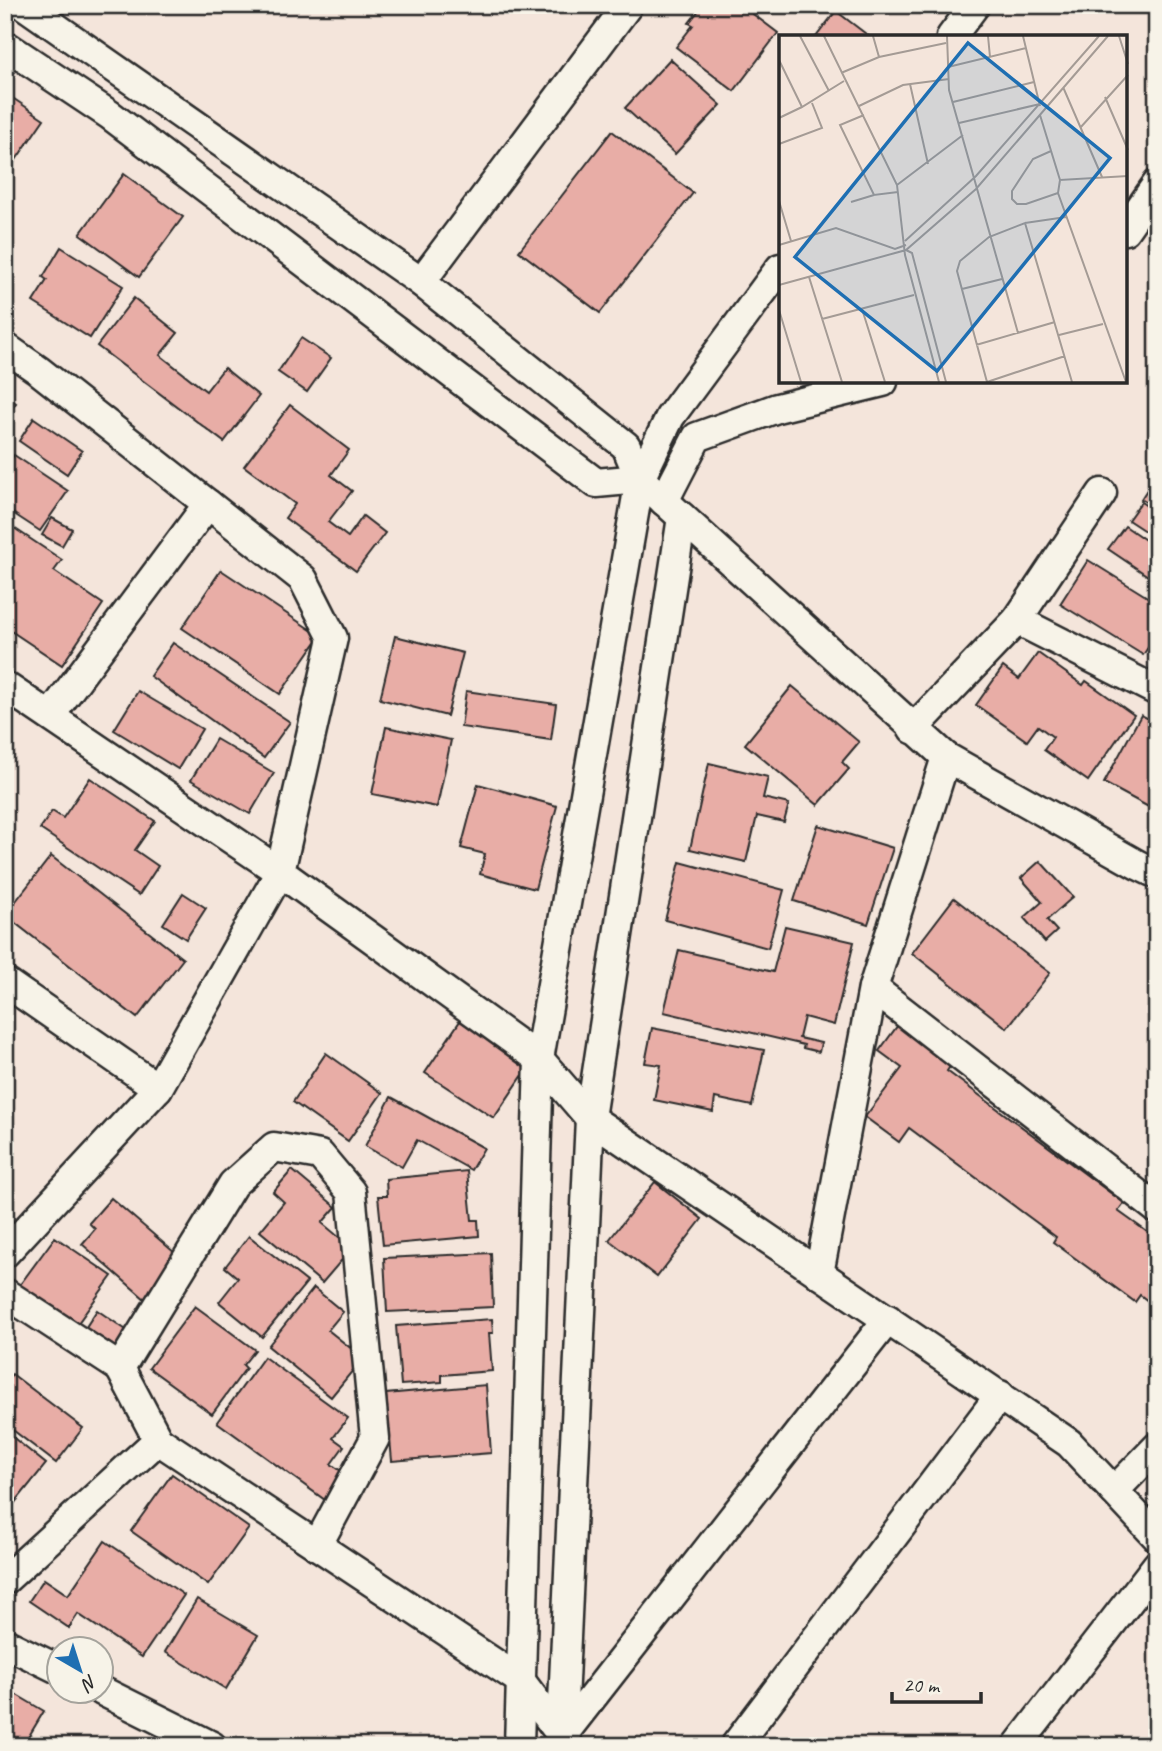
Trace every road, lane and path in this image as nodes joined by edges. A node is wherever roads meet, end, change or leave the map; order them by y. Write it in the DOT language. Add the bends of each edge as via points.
graph roads {
  1 [pos="23,5"];
  2 [pos="975,5"];
  3 [pos="626,6"];
  4 [pos="952,35"];
  5 [pos="5,45"];
  6 [pos="1157,184"];
  7 [pos="1127,227"];
  8 [pos="779,269"];
  9 [pos="421,282"];
  10 [pos="5,347"];
  11 [pos="879,383"];
  12 [pos="640,480"];
  13 [pos="1102,493"];
  14 [pos="208,504"];
  15 [pos="673,509"];
  16 [pos="1017,620"];
  17 [pos="5,686"];
  18 [pos="1157,691"];
  19 [pos="50,716"];
  20 [pos="913,729"];
  21 [pos="946,757"];
  22 [pos="280,872"];
  23 [pos="1157,874"];
  24 [pos="5,982"];
  25 [pos="873,988"];
  26 [pos="538,1059"];
  27 [pos="158,1088"];
  28 [pos="590,1118"];
  29 [pos="1157,1209"];
  30 [pos="5,1253"];
  31 [pos="818,1275"];
  32 [pos="5,1293"];
  33 [pos="888,1319"];
  34 [pos="120,1368"];
  35 [pos="1000,1395"];
  36 [pos="158,1440"];
  37 [pos="1157,1447"];
  38 [pos="1114,1491"];
  39 [pos="1157,1537"];
  40 [pos="317,1546"];
  41 [pos="1157,1564"];
  42 [pos="5,1580"];
  43 [pos="5,1643"];
  44 [pos="46,1663"];
  45 [pos="520,1680"];
  46 [pos="116,1698"];
  47 [pos="566,1743"];
  48 [pos="212,1746"];
  49 [pos="519,1746"];
  50 [pos="735,1746"];
  51 [pos="1017,1746"];
  1 -- 9 [label="street"];
  2 -- 4 [label="street"];
  3 -- 9 [label="street"];
  5 -- 12 [label="street" via="110,115 596,484"];
  6 -- 7 [label="street"];
  8 -- 12 [label="street" via="670,417"];
  9 -- 12 [label="street" via="626,446"];
  10 -- 14 [label="street"];
  11 -- 15 [label="street" via="777,408 697,437"];
  12 -- 15 [label="street"];
  12 -- 26 [label="street"];
  13 -- 16 [label="street"];
  14 -- 19 [label="street"];
  14 -- 22 [label="street" via="303,579 333,638"];
  15 -- 20 [label="street"];
  15 -- 28 [label="street"];
  16 -- 18 [label="street"];
  16 -- 20 [label="street"];
  17 -- 19 [label="street"];
  19 -- 22 [label="street"];
  20 -- 21 [label="street"];
  21 -- 23 [label="street"];
  21 -- 25 [label="street"];
  22 -- 26 [label="street"];
  22 -- 27 [label="street"];
  24 -- 27 [label="street"];
  25 -- 29 [label="street"];
  25 -- 31 [label="street"];
  26 -- 28 [label="street"];
  26 -- 45 [label="street"];
  27 -- 30 [label="street"];
  28 -- 31 [label="street"];
  28 -- 47 [label="street"];
  31 -- 33 [label="street"];
  32 -- 34 [label="street"];
  33 -- 35 [label="street"];
  33 -- 47 [label="street"];
  34 -- 36 [label="street"];
  34 -- 40 [label="street" via="233,1184 274,1147 320,1155 351,1192 375,1438"];
  35 -- 38 [label="street" via="1069,1443"];
  35 -- 50 [label="street"];
  36 -- 40 [label="street"];
  36 -- 42 [label="street"];
  37 -- 38 [label="street"];
  38 -- 39 [label="street"];
  40 -- 45 [label="street"];
  41 -- 51 [label="street"];
  43 -- 44 [label="street"];
  45 -- 47 [label="street"];
  45 -- 49 [label="street"];
  46 -- 48 [label="street"];
}
